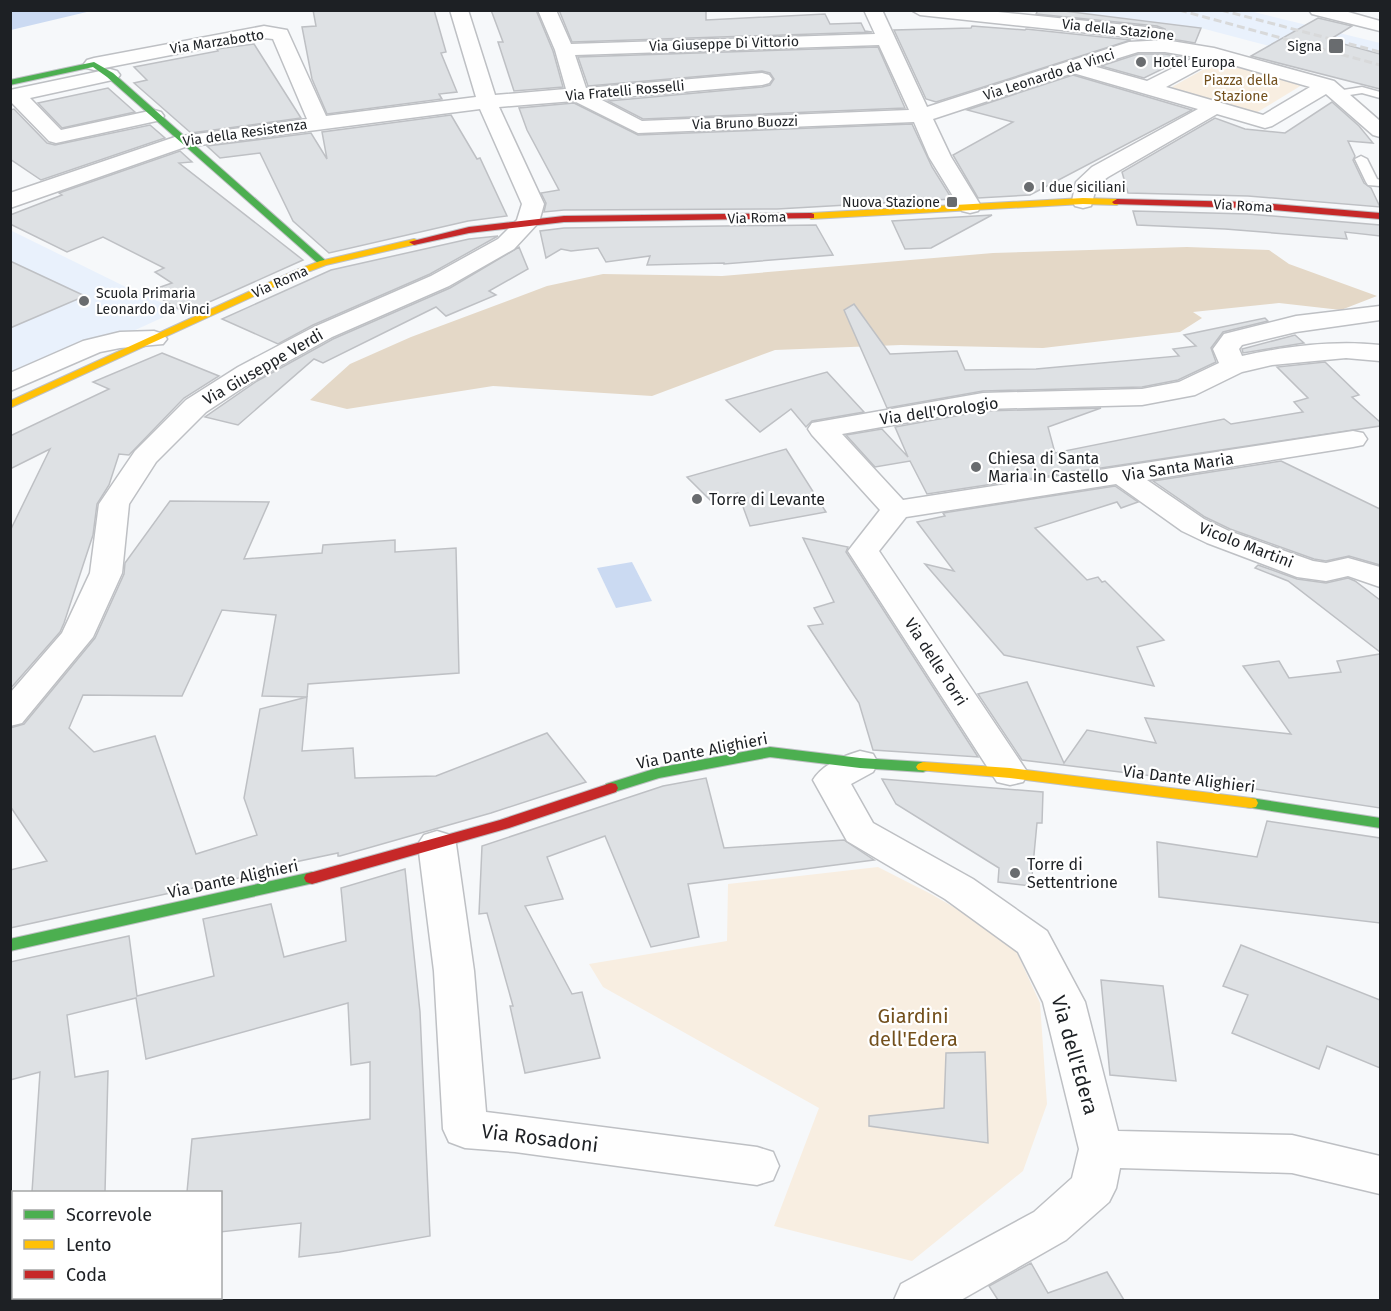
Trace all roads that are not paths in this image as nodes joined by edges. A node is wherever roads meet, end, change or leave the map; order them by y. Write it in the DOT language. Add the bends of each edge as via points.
graph roads {
  1 [pos="459,10"];
  2 [pos="547,10"];
  3 [pos="873,10"];
  4 [pos="920,10"];
  5 [pos="1318,10"];
  6 [pos="1380,26"];
  7 [pos="885,39"];
  8 [pos="745,43"];
  9 [pos="1243,47"];
  10 [pos="564,50"];
  11 [pos="1214,54"];
  12 [pos="1074,66"];
  13 [pos="102,70"];
  14 [pos="762,79"];
  15 [pos="10,83"];
  16 [pos="1149,88"];
  17 [pos="1332,90"];
  18 [pos="1380,94"];
  19 [pos="578,95"];
  20 [pos="487,102"];
  21 [pos="1216,107"];
  22 [pos="154,116"];
  23 [pos="920,116"];
  24 [pos="782,122"];
  25 [pos="319,123"];
  26 [pos="1380,131"];
  27 [pos="182,141"];
  28 [pos="1361,159"];
  29 [pos="1380,183"];
  30 [pos="10,201"];
  31 [pos="1083,201"];
  32 [pos="970,206"];
  33 [pos="1380,216"];
  34 [pos="528,222"];
  35 [pos="323,263"];
  36 [pos="1380,313"];
  37 [pos="154,339"];
  38 [pos="1380,353"];
  39 [pos="1233,366"];
  40 [pos="10,383"];
  41 [pos="10,405"];
  42 [pos="1353,440"];
  43 [pos="1123,476"];
  44 [pos="896,510"];
  45 [pos="1380,578"];
  46 [pos="10,715"];
  47 [pos="860,763"];
  48 [pos="1010,773"];
  49 [pos="1380,823"];
  50 [pos="436,844"];
  51 [pos="10,945"];
  52 [pos="1101,1149"];
  53 [pos="757,1166"];
  54 [pos="1380,1175"];
  55 [pos="918,1300"];
  1 -- 20 [label="street"];
  2 -- 10 [label="street"];
  3 -- 7 [label="street"];
  4 -- 9 [label="street, Via della Stazione" via="1216,40"];
  5 -- 6 [label="street"];
  7 -- 8 [label="street, Via Giuseppe Di Vittorio"];
  7 -- 23 [label="street"];
  8 -- 10 [label="street, Via Giuseppe Di Vittorio"];
  8 -- 14 [label="street"];
  10 -- 19 [label="street"];
  11 -- 12 [label="street, Via Leonardo da Vinci" via="1149,44"];
  11 -- 16 [label="street"];
  11 -- 17 [label="street"];
  12 -- 16 [label="street"];
  12 -- 23 [label="street, Via Leonardo da Vinci"];
  13 -- 15 [label="main road"];
  13 -- 22 [label="main road"];
  13 -- 22 [label="street" via="16,95 56,137"];
  13 -- 25 [label="street, Via Marzabotto" via="217,40 280,34"];
  14 -- 19 [label="street, Via Fratelli Rosselli"];
  14 -- 24 [label="street"];
  16 -- 21 [label="street"];
  17 -- 18 [label="lane"];
  17 -- 21 [label="street" via="1265,122"];
  17 -- 26 [label="street"];
  19 -- 20 [label="street, Via Fratelli Rosselli"];
  19 -- 24 [label="street, Via Bruno Buozzi" via="638,126"];
  20 -- 25 [label="street, Via della Resistenza"];
  20 -- 34 [label="street" via="533,204"];
  21 -- 31 [label="street" via="1100,172 1087,182"];
  22 -- 27 [label="main road"];
  23 -- 24 [label="street, Via Bruno Buozzi"];
  23 -- 32 [label="street"];
  25 -- 27 [label="street, Via della Resistenza"];
  27 -- 30 [label="street, Via della Resistenza"];
  27 -- 35 [label="main road"];
  28 -- 29 [label="lane" via="1372,182"];
  31 -- 32 [label="main road, Via Roma"];
  31 -- 33 [label="main road, Via Roma" via="1248,205"];
  32 -- 34 [label="main road, Via Roma" via="777,218"];
  34 -- 35 [label="main road, Via Roma" via="469,230"];
  34 -- 46 [label="street, Via Giuseppe Verdi" via="506,244 440,281 323,332 196,406 145,457 114,504 106,573 77,637"];
  35 -- 37 [label="main road, Via Roma"];
  36 -- 39 [label="street" via="1296,324 1233,339 1226,349"];
  37 -- 40 [label="street, Via Roma" via="92,346"];
  37 -- 41 [label="main road, Via Roma"];
  38 -- 39 [label="street" via="1346,350 1272,357"];
  39 -- 44 [label="street, Via dell'Orologio" via="1186,389 1142,397 983,401 822,429"];
  42 -- 43 [label="street, Via Santa Maria"];
  43 -- 44 [label="street, Via Santa Maria"];
  43 -- 45 [label="street, Vicolo Martini" via="1192,525 1218,537 1317,572 1348,567"];
  44 -- 48 [label="street, Via delle Torri" via="863,551"];
  47 -- 48 [label="main road, Via Dante Alighieri"];
  47 -- 50 [label="main road, Via Dante Alighieri" via="770,752 669,771"];
  47 -- 52 [label="street, Via dell'Edera" via="831,780 860,832 959,889 1033,942 1064,1002"];
  48 -- 49 [label="main road, Via Dante Alighieri"];
  50 -- 51 [label="main road, Via Dante Alighieri" via="342,872"];
  50 -- 53 [label="street, Via Rosadoni" via="454,971 465,1129"];
  52 -- 54 [label="street" via="1292,1154"];
  52 -- 55 [label="street, Via dell'Edera" via="1093,1188 1050,1226"];
}
